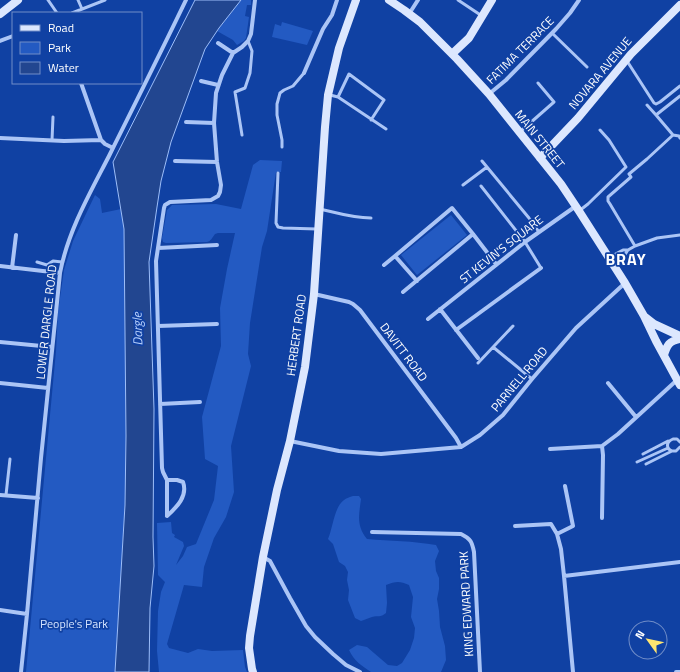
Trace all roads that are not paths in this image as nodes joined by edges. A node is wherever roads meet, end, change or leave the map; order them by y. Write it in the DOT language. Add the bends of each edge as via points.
graph roads {
  1 [pos="18,0"];
  2 [pos="48,0"];
  3 [pos="78,0"];
  4 [pos="105,0"];
  5 [pos="186,0"];
  6 [pos="255,0"];
  7 [pos="338,0"];
  8 [pos="356,0"];
  9 [pos="389,0"];
  10 [pos="418,0"];
  11 [pos="458,0"];
  12 [pos="492,0"];
  13 [pos="579,0"];
  14 [pos="680,5"];
  15 [pos="82,9"];
  16 [pos="56,12"];
  17 [pos="74,12"];
  18 [pos="0,14"];
  19 [pos="409,14"];
  20 [pos="482,16"];
  21 [pos="552,33"];
  22 [pos="12,36"];
  23 [pos="0,41"];
  24 [pos="248,41"];
  25 [pos="218,43"];
  26 [pos="233,53"];
  27 [pos="452,54"];
  28 [pos="626,60"];
  29 [pos="587,67"];
  30 [pos="304,73"];
  31 [pos="201,81"];
  32 [pos="538,83"];
  33 [pos="81,84"];
  34 [pos="218,85"];
  35 [pos="680,86"];
  36 [pos="489,94"];
  37 [pos="328,95"];
  38 [pos="680,96"];
  39 [pos="338,97"];
  40 [pos="648,105"];
  41 [pos="656,115"];
  42 [pos="53,117"];
  43 [pos="371,120"];
  44 [pos="186,122"];
  45 [pos="214,123"];
  46 [pos="386,129"];
  47 [pos="600,130"];
  48 [pos="519,132"];
  49 [pos="242,135"];
  50 [pos="673,135"];
  51 [pos="0,138"];
  52 [pos="680,138"];
  53 [pos="52,140"];
  54 [pos="101,140"];
  55 [pos="282,147"];
  56 [pos="113,148"];
  57 [pos="540,158"];
  58 [pos="175,160"];
  59 [pos="482,161"];
  60 [pos="217,162"];
  61 [pos="487,167"];
  62 [pos="278,173"];
  63 [pos="463,186"];
  64 [pos="482,186"];
  65 [pos="578,208"];
  66 [pos="320,209"];
  67 [pos="371,218"];
  68 [pos="319,229"];
  69 [pos="539,232"];
  70 [pos="473,234"];
  71 [pos="16,235"];
  72 [pos="678,235"];
  73 [pos="680,239"];
  74 [pos="525,242"];
  75 [pos="217,245"];
  76 [pos="635,246"];
  77 [pos="158,248"];
  78 [pos="628,250"];
  79 [pos="395,256"];
  80 [pos="611,260"];
  81 [pos="37,262"];
  82 [pos="62,262"];
  83 [pos="496,264"];
  84 [pos="384,265"];
  85 [pos="0,266"];
  86 [pos="12,268"];
  87 [pos="541,268"];
  88 [pos="60,273"];
  89 [pos="417,281"];
  90 [pos="625,283"];
  91 [pos="403,292"];
  92 [pos="314,294"];
  93 [pos="440,309"];
  94 [pos="644,316"];
  95 [pos="428,319"];
  96 [pos="217,324"];
  97 [pos="158,326"];
  98 [pos="513,326"];
  99 [pos="456,330"];
  100 [pos="680,336"];
  101 [pos="680,339"];
  102 [pos="0,342"];
  103 [pos="52,347"];
  104 [pos="493,347"];
  105 [pos="664,355"];
  106 [pos="478,358"];
  107 [pos="478,364"];
  108 [pos="532,379"];
  109 [pos="608,382"];
  110 [pos="679,382"];
  111 [pos="0,383"];
  112 [pos="48,388"];
  113 [pos="200,402"];
  114 [pos="160,404"];
  115 [pos="636,417"];
  116 [pos="669,441"];
  117 [pos="290,442"];
  118 [pos="680,442"];
  119 [pos="602,446"];
  120 [pos="461,447"];
  121 [pos="668,448"];
  122 [pos="680,448"];
  123 [pos="550,449"];
  124 [pos="672,451"];
  125 [pos="642,454"];
  126 [pos="10,459"];
  127 [pos="638,462"];
  128 [pos="646,464"];
  129 [pos="167,480"];
  130 [pos="565,486"];
  131 [pos="0,495"];
  132 [pos="6,495"];
  133 [pos="38,498"];
  134 [pos="602,518"];
  135 [pos="515,526"];
  136 [pos="372,532"];
  137 [pos="557,534"];
  138 [pos="263,557"];
  139 [pos="680,562"];
  140 [pos="564,576"];
  141 [pos="0,610"];
  142 [pos="27,614"];
  143 [pos="21,672"];
  144 [pos="253,672"];
  145 [pos="360,672"];
  146 [pos="480,672"];
  147 [pos="573,672"];
  148 [pos="676,672"];
  149 [pos="680,672"];
  1 -- 18 [label="street"];
  2 -- 16 [label="lane"];
  3 -- 15 [label="lane"];
  4 -- 15 [label="lane"];
  5 -- 56 [label="street, LOWER DARGLE ROAD"];
  6 -- 24 [label="street"];
  7 -- 30 [label="street"];
  8 -- 37 [label="street, HERBERT ROAD" via="339,48"];
  9 -- 19 [label="street, MAIN STREET"];
  10 -- 19 [label="street"];
  11 -- 20 [label="lane"];
  12 -- 20 [label="street"];
  13 -- 21 [label="street, FATIMA TERRACE"];
  14 -- 28 [label="street, NOVARA AVENUE"];
  15 -- 17 [label="lane"];
  19 -- 27 [label="street, MAIN STREET"];
  20 -- 27 [label="street" via="469,38"];
  21 -- 29 [label="lane"];
  21 -- 36 [label="street, FATIMA TERRACE"];
  22 -- 23 [label="street"];
  24 -- 26 [label="street"];
  24 -- 49 [label="lane" via="252,51 250,73 245,88 235,92"];
  25 -- 26 [label="street"];
  26 -- 34 [label="street"];
  27 -- 36 [label="street, MAIN STREET"];
  28 -- 35 [label="lane" via="656,104"];
  28 -- 57 [label="street, NOVARA AVENUE" via="578,118"];
  30 -- 55 [label="lane" via="293,86 280,94 277,104"];
  31 -- 34 [label="street"];
  32 -- 48 [label="lane" via="554,102"];
  33 -- 54 [label="street"];
  34 -- 45 [label="street"];
  36 -- 48 [label="street, MAIN STREET"];
  37 -- 39 [label="lane"];
  37 -- 66 [label="street, HERBERT ROAD"];
  38 -- 41 [label="lane"];
  39 -- 43 [label="lane"];
  39 -- 43 [label="lane" via="349,74 384,100"];
  40 -- 41 [label="lane"];
  41 -- 50 [label="lane"];
  42 -- 53 [label="lane"];
  43 -- 46 [label="lane"];
  44 -- 45 [label="street"];
  45 -- 60 [label="street"];
  47 -- 65 [label="lane" via="626,167 588,204"];
  48 -- 57 [label="street, MAIN STREET"];
  50 -- 52 [label="lane"];
  50 -- 76 [label="lane" via="629,174 631,177 608,197"];
  51 -- 53 [label="street"];
  53 -- 54 [label="street"];
  54 -- 56 [label="street"];
  56 -- 82 [label="street, LOWER DARGLE ROAD" via="89,195"];
  57 -- 65 [label="street, MAIN STREET"];
  58 -- 60 [label="street"];
  59 -- 61 [label="lane"];
  60 -- 77 [label="street" via="222,185 218,196 208,201 170,202 165,205"];
  61 -- 63 [label="lane"];
  61 -- 69 [label="lane"];
  62 -- 68 [label="lane" via="278,227"];
  64 -- 74 [label="lane"];
  65 -- 69 [label="street, ST KEVIN'S SQUARE"];
  65 -- 80 [label="street, MAIN STREET"];
  66 -- 67 [label="lane"];
  66 -- 68 [label="street, HERBERT ROAD"];
  68 -- 92 [label="street, HERBERT ROAD"];
  69 -- 74 [label="street, ST KEVIN'S SQUARE"];
  70 -- 79 [label="street" via="452,208"];
  70 -- 83 [label="street"];
  70 -- 89 [label="street"];
  71 -- 86 [label="street"];
  72 -- 73 [label="lane"];
  72 -- 76 [label="lane" via="656,238"];
  74 -- 83 [label="street, ST KEVIN'S SQUARE"];
  74 -- 87 [label="lane"];
  75 -- 77 [label="street"];
  76 -- 78 [label="lane"];
  77 -- 97 [label="street"];
  78 -- 80 [label="lane" via="623,250"];
  78 -- 80 [label="lane" via="624,256"];
  79 -- 84 [label="street"];
  79 -- 89 [label="street"];
  80 -- 90 [label="street, MAIN STREET"];
  81 -- 82 [label="lane" via="47,265 53,260"];
  82 -- 88 [label="street, LOWER DARGLE ROAD"];
  83 -- 93 [label="street, ST KEVIN'S SQUARE"];
  85 -- 86 [label="street"];
  86 -- 88 [label="street"];
  87 -- 99 [label="street"];
  88 -- 103 [label="street, LOWER DARGLE ROAD"];
  89 -- 91 [label="street"];
  90 -- 94 [label="street, MAIN STREET"];
  90 -- 108 [label="street, PARNELL ROAD" via="576,328"];
  92 -- 117 [label="street, HERBERT ROAD" via="305,367"];
  92 -- 120 [label="street, DAVITT ROAD" via="349,302 360,310"];
  93 -- 95 [label="street, ST KEVIN'S SQUARE"];
  93 -- 99 [label="street"];
  94 -- 100 [label="street" via="654,324"];
  94 -- 105 [label="street, MAIN STREET"];
  96 -- 97 [label="street"];
  97 -- 114 [label="street"];
  98 -- 104 [label="lane"];
  99 -- 106 [label="street"];
  101 -- 105 [label="street" via="670,342"];
  102 -- 103 [label="street"];
  103 -- 112 [label="street, LOWER DARGLE ROAD"];
  104 -- 107 [label="lane"];
  104 -- 108 [label="lane"];
  105 -- 110 [label="street, MAIN STREET"];
  108 -- 120 [label="street, PARNELL ROAD" via="503,415"];
  109 -- 115 [label="street"];
  110 -- 115 [label="street"];
  111 -- 112 [label="street"];
  112 -- 133 [label="street, LOWER DARGLE ROAD"];
  113 -- 114 [label="street"];
  114 -- 129 [label="street" via="162,468"];
  115 -- 119 [label="street"];
  116 -- 118 [label="lane" via="675,439"];
  116 -- 121 [label="lane"];
  116 -- 125 [label="lane"];
  117 -- 120 [label="street, PARNELL ROAD" via="339,451 381,454"];
  117 -- 138 [label="street, HERBERT ROAD"];
  119 -- 123 [label="street"];
  119 -- 134 [label="street"];
  121 -- 124 [label="lane"];
  121 -- 127 [label="lane"];
  122 -- 124 [label="lane"];
  124 -- 128 [label="lane"];
  126 -- 132 [label="lane"];
  129 -- 129 [label="street" via="167,488 167,516 179,504 185,490 183,482"];
  130 -- 137 [label="street" via="573,526"];
  131 -- 132 [label="street"];
  132 -- 133 [label="street"];
  133 -- 142 [label="street, LOWER DARGLE ROAD"];
  135 -- 137 [label="street" via="551,524"];
  136 -- 146 [label="street, KING EDWARD PARK" via="461,534 472,543"];
  137 -- 140 [label="street"];
  138 -- 144 [label="street, HERBERT ROAD" via="250,636"];
  138 -- 145 [label="street" via="270,561 306,626 315,637 346,665"];
  139 -- 140 [label="street"];
  140 -- 147 [label="street"];
  141 -- 142 [label="street"];
  142 -- 143 [label="street, LOWER DARGLE ROAD"];
  148 -- 149 [label="street"];
}
